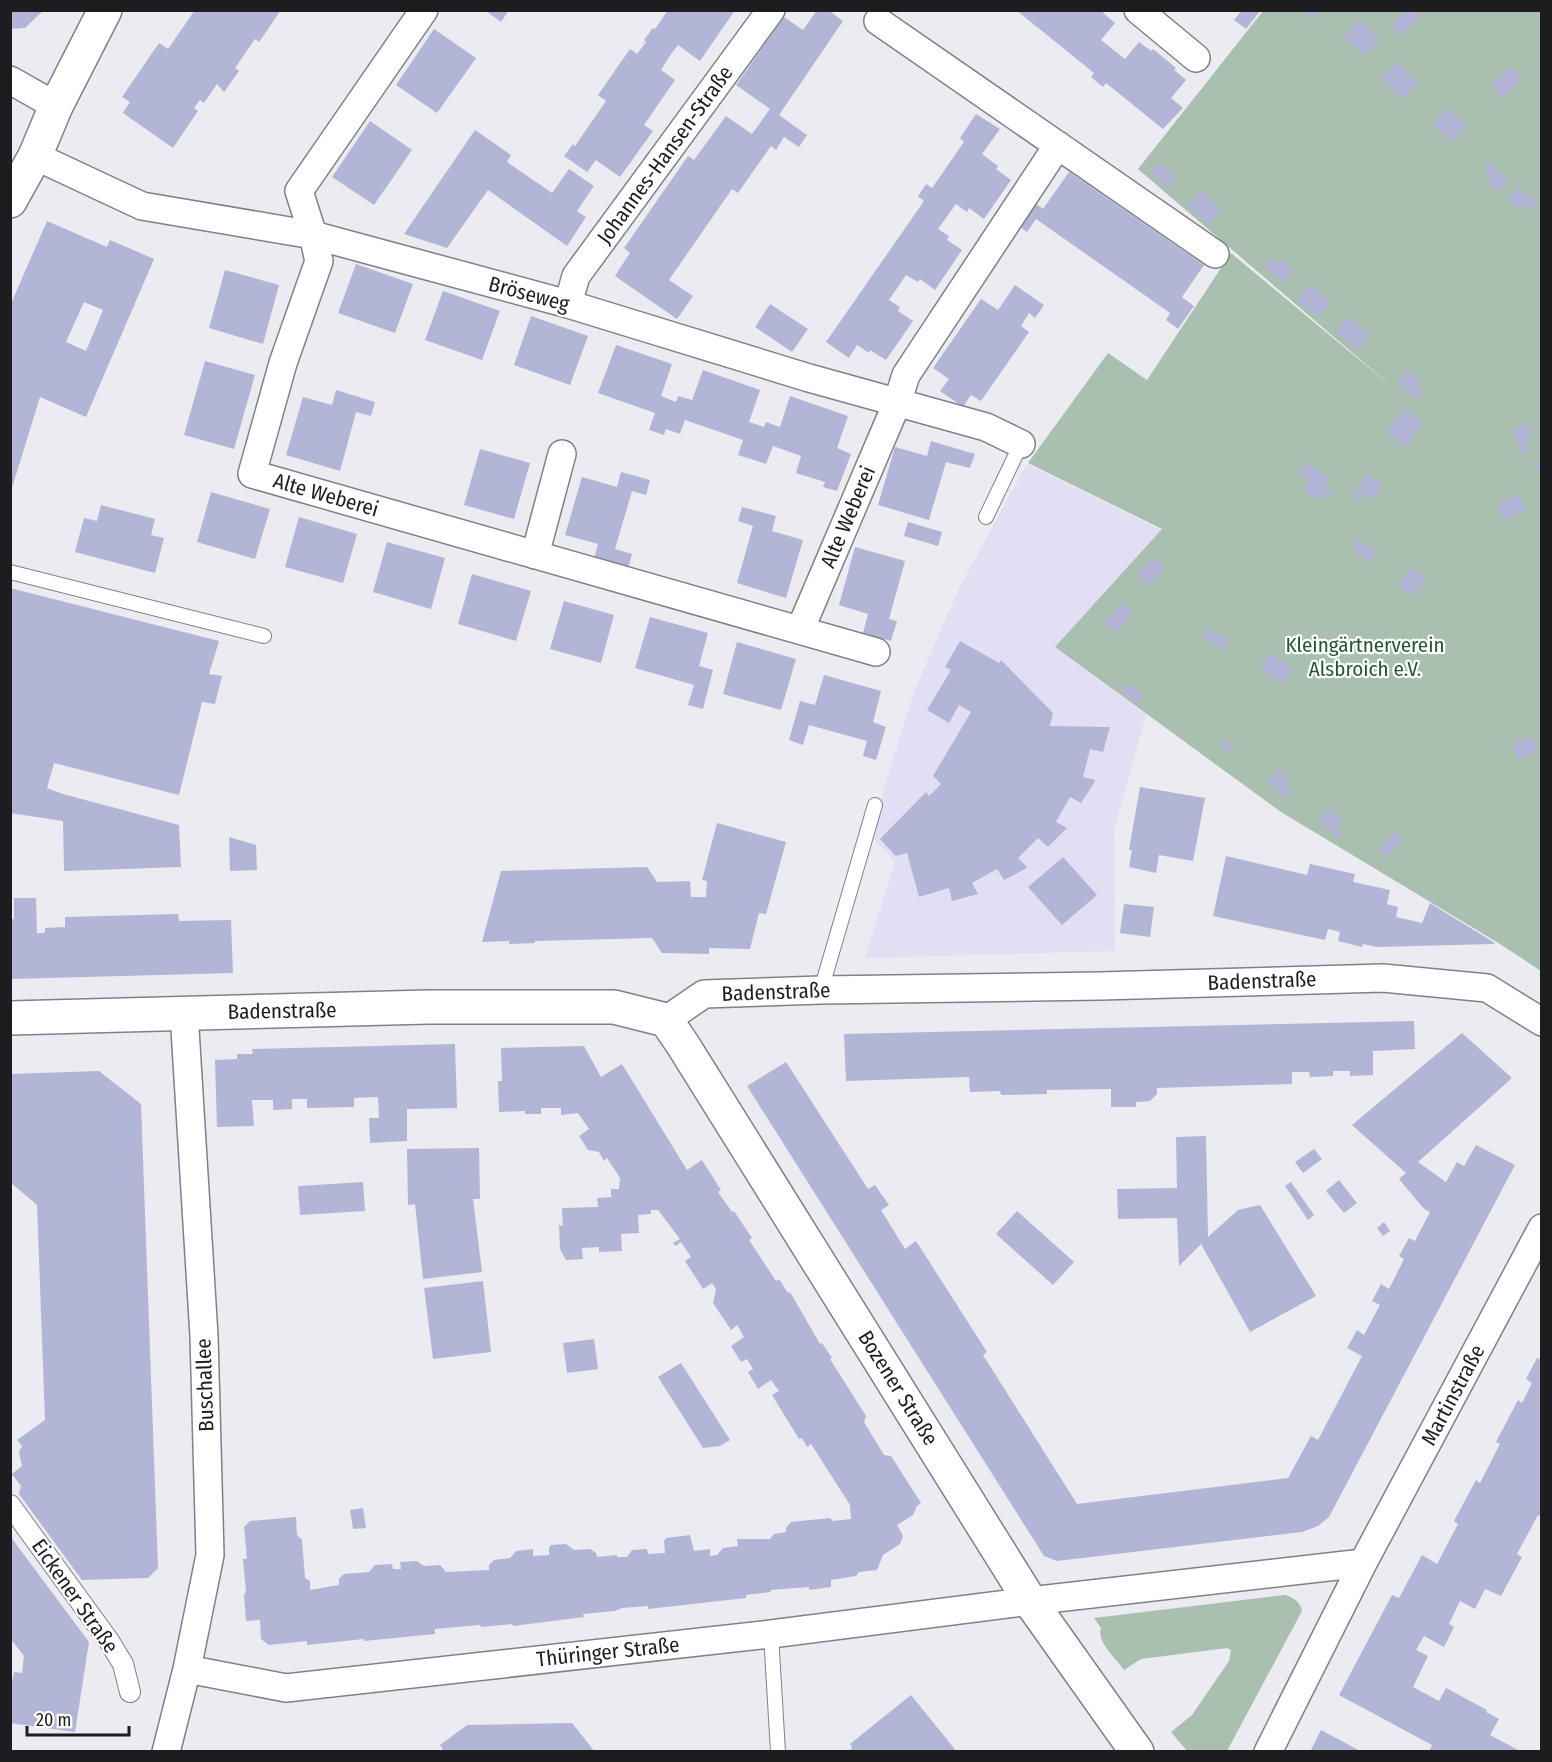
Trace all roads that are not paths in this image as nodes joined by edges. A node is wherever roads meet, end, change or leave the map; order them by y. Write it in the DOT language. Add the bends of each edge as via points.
graph roads {
  1 [pos="105,10"];
  2 [pos="424,10"];
  3 [pos="771,10"];
  4 [pos="1137,10"];
  5 [pos="876,14"];
  6 [pos="1196,58"];
  7 [pos="10,80"];
  8 [pos="56,106"];
  9 [pos="1058,145"];
  10 [pos="35,156"];
  11 [pos="10,201"];
  12 [pos="313,235"];
  13 [pos="1215,254"];
  14 [pos="567,304"];
  15 [pos="897,403"];
  16 [pos="1021,444"];
  17 [pos="562,454"];
  18 [pos="986,517"];
  19 [pos="535,555"];
  20 [pos="10,572"];
  21 [pos="800,630"];
  22 [pos="264,636"];
  23 [pos="876,651"];
  24 [pos="875,805"];
  25 [pos="821,990"];
  26 [pos="184,1013"];
  27 [pos="10,1018"];
  28 [pos="666,1020"];
  29 [pos="1542,1022"];
  30 [pos="1542,1228"];
  31 [pos="10,1505"];
  32 [pos="1363,1563"];
  33 [pos="1030,1601"];
  34 [pos="771,1634"];
  35 [pos="187,1669"];
  36 [pos="130,1692"];
  37 [pos="166,1752"];
  38 [pos="778,1752"];
  39 [pos="1137,1752"];
  40 [pos="1268,1752"];
  1 -- 8 [label="street"];
  2 -- 12 [label="street" via="299,191"];
  3 -- 14 [label="street, Johannes-Hansen-Straße" via="576,276"];
  4 -- 6 [label="street"];
  5 -- 9 [label="street"];
  7 -- 8 [label="street"];
  8 -- 10 [label="street"];
  9 -- 13 [label="street"];
  9 -- 15 [label="street" via="906,375"];
  10 -- 11 [label="street"];
  10 -- 12 [label="street, Bröseweg" via="142,206"];
  12 -- 14 [label="street, Bröseweg"];
  12 -- 19 [label="street, Alte Weberei" via="319,261 283,363 252,474"];
  14 -- 15 [label="street, Bröseweg"];
  15 -- 16 [label="street, Bröseweg" via="986,427"];
  15 -- 21 [label="street, Alte Weberei"];
  16 -- 18 [label="lane"];
  17 -- 19 [label="street"];
  19 -- 21 [label="street, Alte Weberei"];
  20 -- 22 [label="lane"];
  21 -- 23 [label="street, Alte Weberei"];
  24 -- 25 [label="lane"];
  25 -- 28 [label="street, Badenstraße" via="704,994"];
  25 -- 29 [label="street, Badenstraße" via="1383,978 1487,988"];
  26 -- 27 [label="street, Badenstraße"];
  26 -- 28 [label="street, Badenstraße" via="614,1007"];
  26 -- 35 [label="street, Buschallee" via="204,1336 210,1556"];
  28 -- 33 [label="street, Bozener Straße"];
  30 -- 32 [label="street, Martinstraße"];
  31 -- 36 [label="street, Eickener Straße" via="109,1641 123,1664"];
  32 -- 33 [label="street"];
  32 -- 40 [label="street, Martinstraße"];
  33 -- 34 [label="street, Thüringer Straße"];
  33 -- 39 [label="street, Bozener Straße"];
  34 -- 35 [label="street, Thüringer Straße" via="286,1688"];
  34 -- 38 [label="lane"];
  35 -- 37 [label="street, Buschallee"];
}
